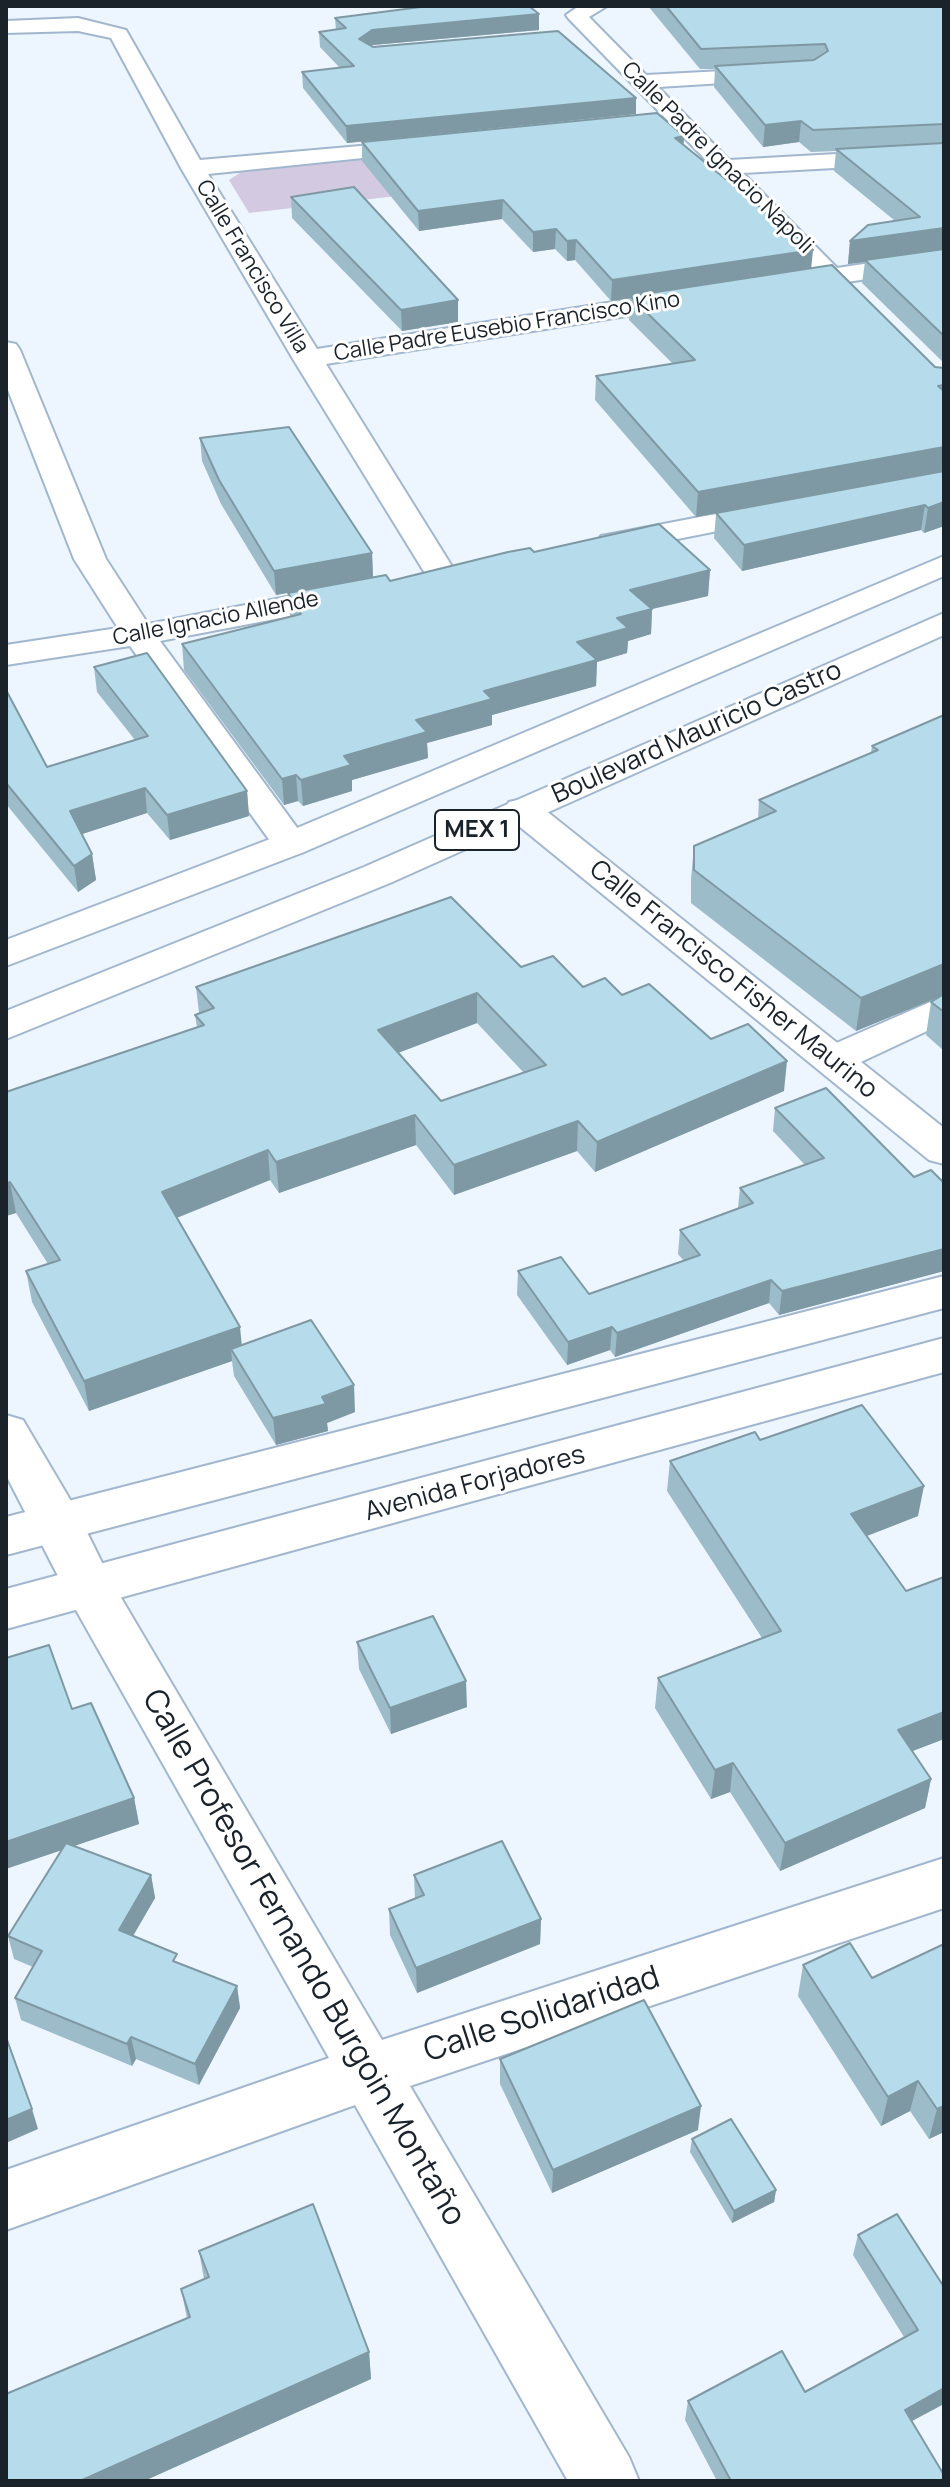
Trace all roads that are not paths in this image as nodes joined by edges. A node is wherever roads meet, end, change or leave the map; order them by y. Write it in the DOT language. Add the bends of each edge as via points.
graph roads {
  1 [pos="597,6"];
  2 [pos="6,27"];
  3 [pos="592,34"];
  4 [pos="561,36"];
  5 [pos="796,72"];
  6 [pos="641,82"];
  7 [pos="678,120"];
  8 [pos="647,123"];
  9 [pos="443,143"];
  10 [pos="944,155"];
  11 [pos="723,167"];
  12 [pos="193,168"];
  13 [pos="944,260"];
  14 [pos="834,275"];
  15 [pos="756,288"];
  16 [pos="710,295"];
  17 [pos="856,297"];
  18 [pos="6,350"];
  19 [pos="307,359"];
  20 [pos="795,509"];
  21 [pos="580,550"];
  22 [pos="944,565"];
  23 [pos="473,570"];
  24 [pos="412,582"];
  25 [pos="944,623"];
  26 [pos="139,635"];
  27 [pos="6,655"];
  28 [pos="522,810"];
  29 [pos="291,844"];
  30 [pos="6,954"];
  31 [pos="944,1008"];
  32 [pos="6,1026"];
  33 [pos="832,1060"];
  34 [pos="944,1150"];
  35 [pos="944,1292"];
  36 [pos="944,1355"];
  37 [pos="6,1433"];
  38 [pos="32,1529"];
  39 [pos="90,1589"];
  40 [pos="6,1609"];
  41 [pos="944,1883"];
  42 [pos="369,2072"];
  43 [pos="6,2200"];
  44 [pos="605,2481"];
  1 -- 3 [label="street" via="576,15"];
  2 -- 12 [label="street, Calle Francisco Villa" via="78,25 119,34"];
  3 -- 4 [label="street"];
  3 -- 6 [label="street, Calle Padre Ignacio Napoli"];
  5 -- 6 [label="street"];
  6 -- 7 [label="street, Calle Padre Ignacio Napoli"];
  7 -- 8 [label="street"];
  7 -- 11 [label="street, Calle Padre Ignacio Napoli"];
  9 -- 12 [label="street"];
  10 -- 11 [label="street"];
  11 -- 14 [label="street, Calle Padre Ignacio Napoli"];
  12 -- 19 [label="street, Calle Francisco Villa"];
  13 -- 14 [label="street"];
  14 -- 15 [label="street"];
  14 -- 17 [label="street, Calle Padre Ignacio Napoli"];
  16 -- 19 [label="street, Calle Padre Eusebio Francisco Kino"];
  18 -- 26 [label="street" via="90,559"];
  19 -- 24 [label="street, Calle Francisco Villa"];
  20 -- 21 [label="street"];
  22 -- 29 [label="street, MEX 1"];
  23 -- 24 [label="street, Calle Ignacio Allende"];
  24 -- 26 [label="street, Calle Ignacio Allende"];
  25 -- 28 [label="street, Boulevard Mauricio Castro / MEX 1"];
  26 -- 27 [label="street, Calle Ignacio Allende"];
  26 -- 29 [label="street"];
  28 -- 32 [label="street, Boulevard Mauricio Castro / MEX 1"];
  28 -- 33 [label="street, Calle Francisco Fisher Maurino"];
  29 -- 30 [label="street, MEX 1"];
  31 -- 33 [label="street"];
  33 -- 34 [label="street, Calle Francisco Fisher Maurino"];
  35 -- 38 [label="street"];
  36 -- 39 [label="street, Avenida Forjadores"];
  37 -- 38 [label="street, Calle Profesor Fernando Burgoin Montaño"];
  38 -- 39 [label="street, Calle Profesor Fernando Burgoin Montaño"];
  39 -- 40 [label="street, Avenida Forjadores"];
  39 -- 42 [label="street, Calle Profesor Fernando Burgoin Montaño"];
  41 -- 42 [label="street, Calle Solidaridad"];
  42 -- 43 [label="street, Calle Solidaridad"];
  42 -- 44 [label="street, Calle Profesor Fernando Burgoin Montaño"];
}
